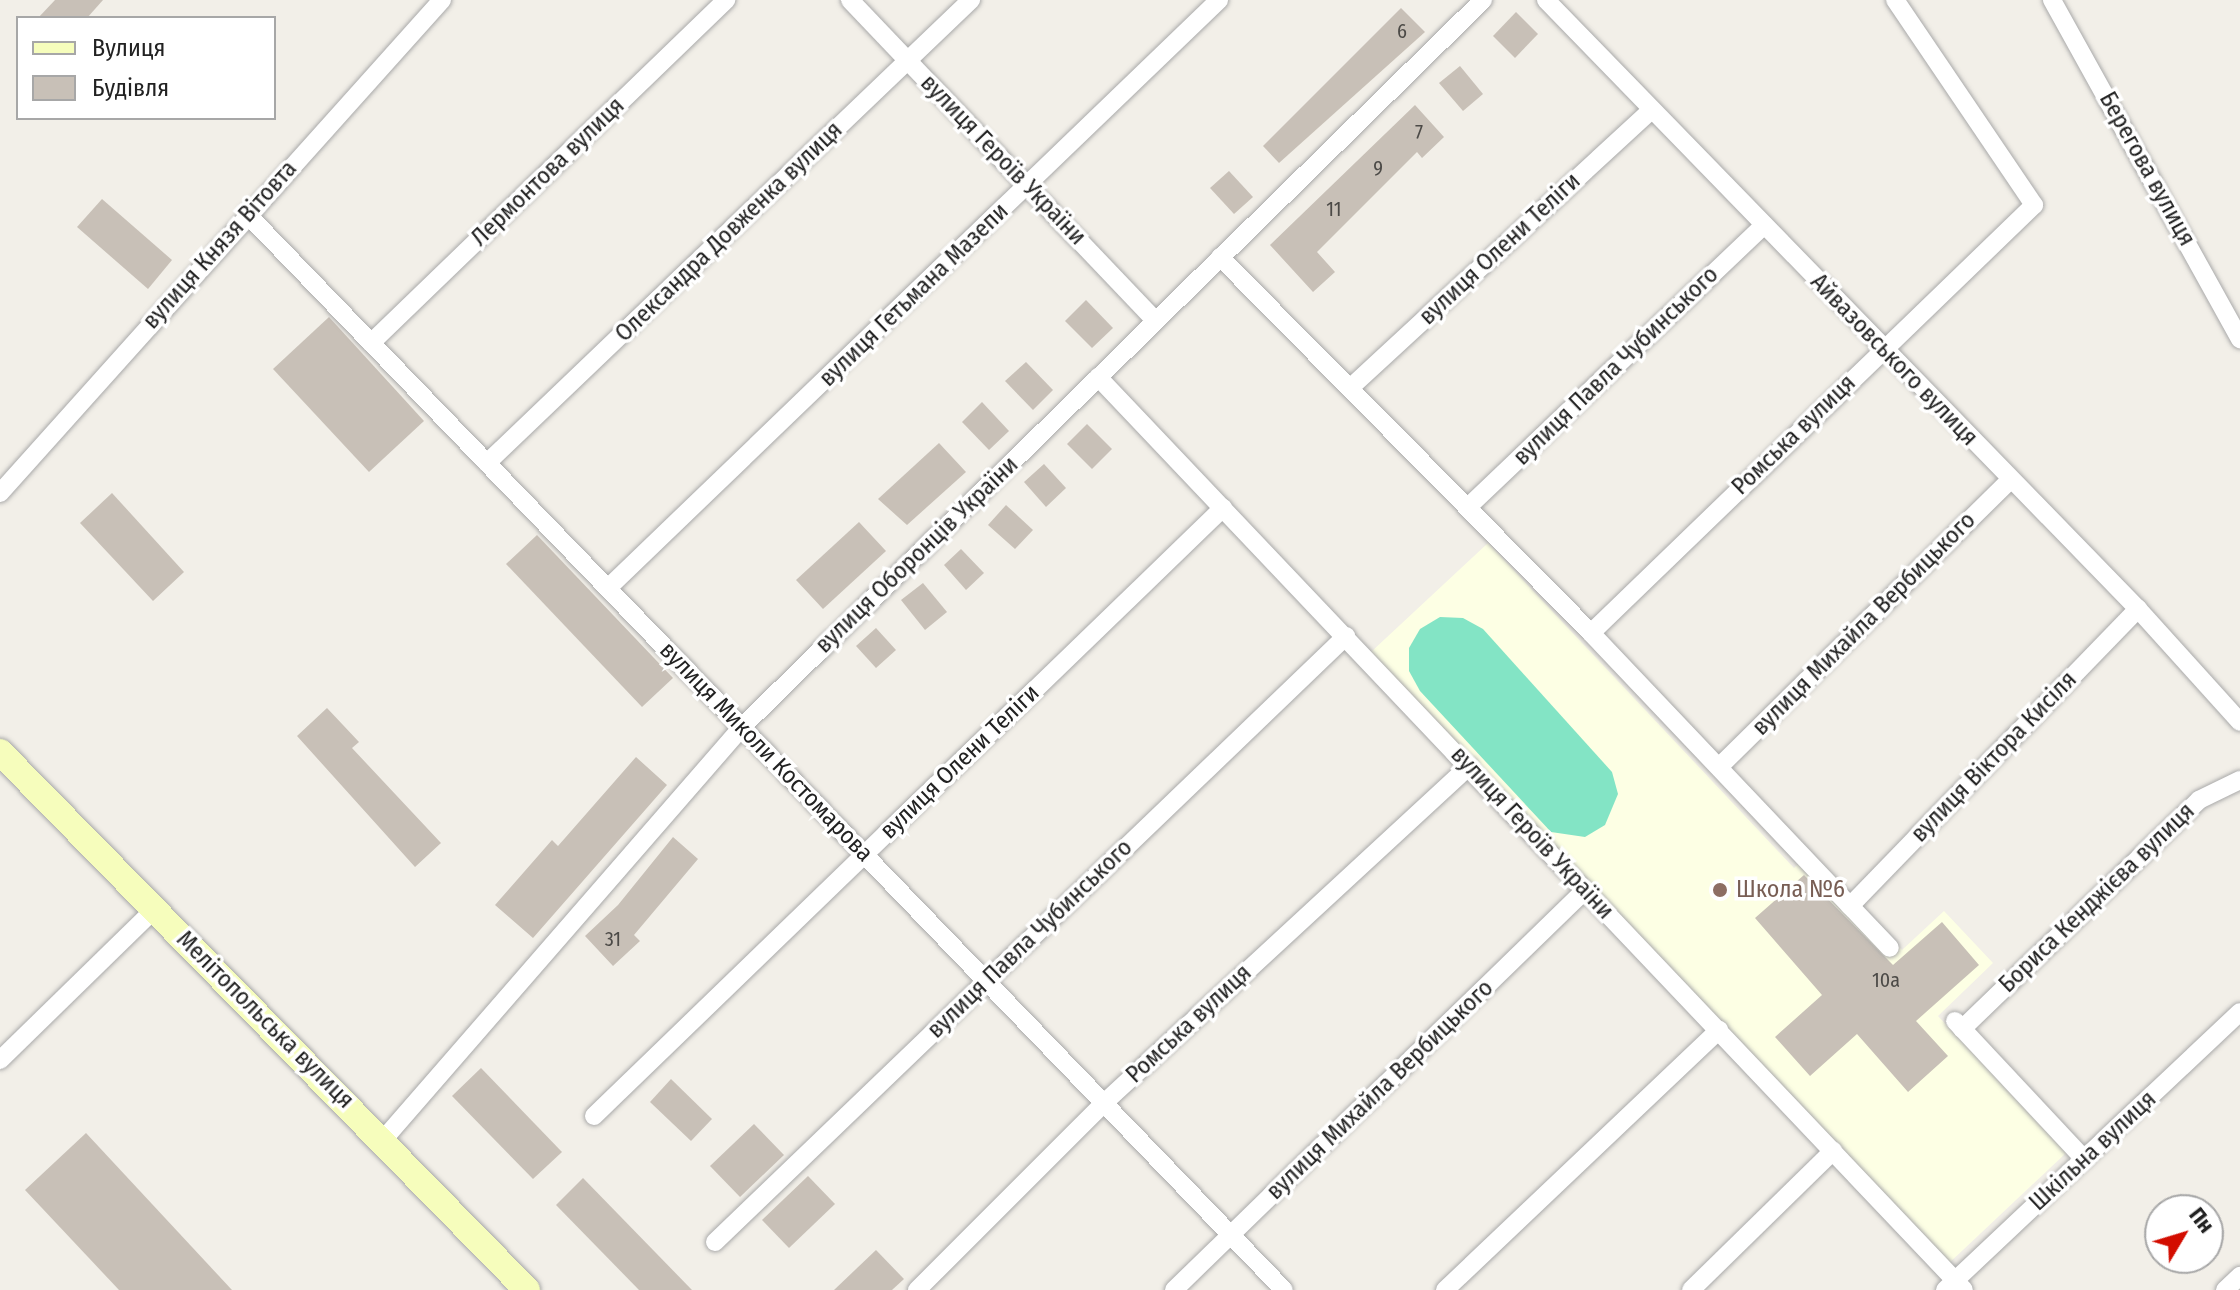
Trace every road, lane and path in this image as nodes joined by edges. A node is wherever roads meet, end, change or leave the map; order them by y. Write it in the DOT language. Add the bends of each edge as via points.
graph roads {
  1 [pos="442,0"];
  2 [pos="726,0"];
  3 [pos="850,0"];
  4 [pos="971,0"];
  5 [pos="1219,0"];
  6 [pos="1483,0"];
  7 [pos="1546,0"];
  8 [pos="1895,0"];
  9 [pos="2052,0"];
  10 [pos="908,61"];
  11 [pos="1650,111"];
  12 [pos="1028,187"];
  13 [pos="247,214"];
  14 [pos="1764,225"];
  15 [pos="1220,257"];
  16 [pos="1156,321"];
  17 [pos="2240,339"];
  18 [pos="371,343"];
  19 [pos="1885,346"];
  20 [pos="1098,377"];
  21 [pos="1350,388"];
  22 [pos="487,463"];
  23 [pos="2009,481"];
  24 [pos="0,493"];
  25 [pos="1468,507"];
  26 [pos="1223,508"];
  27 [pos="608,588"];
  28 [pos="2138,609"];
  29 [pos="1591,633"];
  30 [pos="1346,636"];
  31 [pos="2240,722"];
  32 [pos="742,727"];
  33 [pos="0,752"];
  34 [pos="1469,766"];
  35 [pos="1719,767"];
  36 [pos="2240,780"];
  37 [pos="865,854"];
  38 [pos="1585,890"];
  39 [pos="1850,906"];
  40 [pos="155,909"];
  41 [pos="1890,948"];
  42 [pos="987,981"];
  43 [pos="2240,1012"];
  44 [pos="1719,1030"];
  45 [pos="0,1060"];
  46 [pos="1104,1103"];
  47 [pos="594,1116"];
  48 [pos="383,1140"];
  49 [pos="1833,1151"];
  50 [pos="2084,1159"];
  51 [pos="1231,1235"];
  52 [pos="715,1242"];
  53 [pos="2240,1276"];
  54 [pos="1955,1287"];
  55 [pos="527,1290"];
  56 [pos="917,1290"];
  57 [pos="1174,1290"];
  58 [pos="1284,1290"];
  59 [pos="1445,1290"];
  60 [pos="1691,1290"];
  61 [pos="2225,1290"];
  1 -- 13 [label="street, вулиця Князя Вітовта"];
  2 -- 18 [label="street, Лермонтова вулиця"];
  3 -- 10 [label="street, вулиця Героїв України"];
  4 -- 10 [label="street, Олександра Довженка вулиця"];
  5 -- 12 [label="street, вулиця Гетьмана Мазепи"];
  6 -- 15 [label="street, вулиця Оборонців України"];
  7 -- 11 [label="street, Айвазовського вулиця"];
  8 -- 19 [label="street, Ромська вулиця" via="2034,205"];
  9 -- 17 [label="street, Берегова вулиця"];
  10 -- 12 [label="street, вулиця Героїв України"];
  10 -- 22 [label="street, Олександра Довженка вулиця"];
  11 -- 14 [label="street, Айвазовського вулиця"];
  11 -- 21 [label="street, вулиця Олени Теліги"];
  12 -- 16 [label="street, вулиця Героїв України"];
  12 -- 27 [label="street, вулиця Гетьмана Мазепи"];
  13 -- 18 [label="street, вулиця Миколи Костомарова"];
  13 -- 24 [label="street, вулиця Князя Вітовта"];
  14 -- 19 [label="street, Айвазовського вулиця"];
  14 -- 25 [label="street, вулиця Павла Чубинського"];
  15 -- 16 [label="street, вулиця Оборонців України"];
  15 -- 21 [label="street"];
  16 -- 20 [label="street, вулиця Оборонців України"];
  18 -- 22 [label="street, вулиця Миколи Костомарова"];
  19 -- 23 [label="street, Айвазовського вулиця"];
  19 -- 29 [label="street, Ромська вулиця"];
  20 -- 26 [label="street, вулиця Героїв України"];
  20 -- 32 [label="street, вулиця Оборонців України"];
  21 -- 25 [label="street"];
  22 -- 27 [label="street, вулиця Миколи Костомарова"];
  23 -- 28 [label="street, Айвазовського вулиця"];
  23 -- 35 [label="street, вулиця Михайла Вербицького"];
  25 -- 29 [label="street"];
  26 -- 30 [label="street, вулиця Героїв України"];
  26 -- 37 [label="street, вулиця Олени Теліги"];
  27 -- 32 [label="street, вулиця Миколи Костомарова"];
  28 -- 31 [label="street, Айвазовського вулиця"];
  28 -- 39 [label="street, вулиця Віктора Кисіля"];
  29 -- 35 [label="street"];
  30 -- 34 [label="street, вулиця Героїв України"];
  30 -- 42 [label="street, вулиця Павла Чубинського"];
  32 -- 37 [label="street, вулиця Миколи Костомарова"];
  32 -- 48 [label="street, вулиця Оборонців України"];
  33 -- 40 [label="main road, Мелітопольська вулиця"];
  34 -- 38 [label="street, вулиця Героїв України"];
  34 -- 46 [label="street, Ромська вулиця"];
  35 -- 39 [label="street"];
  36 -- 50 [label="street, Бориса Кенджієва вулиця" via="2199,800 1958,1025"];
  37 -- 42 [label="street, вулиця Миколи Костомарова"];
  37 -- 47 [label="street, вулиця Олени Теліги"];
  38 -- 44 [label="street, вулиця Героїв України"];
  38 -- 51 [label="street, вулиця Михайла Вербицького"];
  39 -- 41 [label="street"];
  40 -- 45 [label="street"];
  40 -- 48 [label="main road, Мелітопольська вулиця"];
  42 -- 46 [label="street, вулиця Миколи Костомарова"];
  42 -- 52 [label="street, вулиця Павла Чубинського"];
  43 -- 50 [label="street, Шкільна вулиця"];
  44 -- 49 [label="street, вулиця Героїв України"];
  44 -- 59 [label="street"];
  46 -- 51 [label="street, вулиця Миколи Костомарова"];
  46 -- 56 [label="street, Ромська вулиця"];
  48 -- 55 [label="main road, Мелітопольська вулиця"];
  49 -- 54 [label="street, вулиця Героїв України"];
  49 -- 60 [label="street"];
  50 -- 54 [label="street, Шкільна вулиця"];
  51 -- 57 [label="street, вулиця Михайла Вербицького"];
  51 -- 58 [label="street, вулиця Миколи Костомарова"];
  53 -- 61 [label="street"];
}
